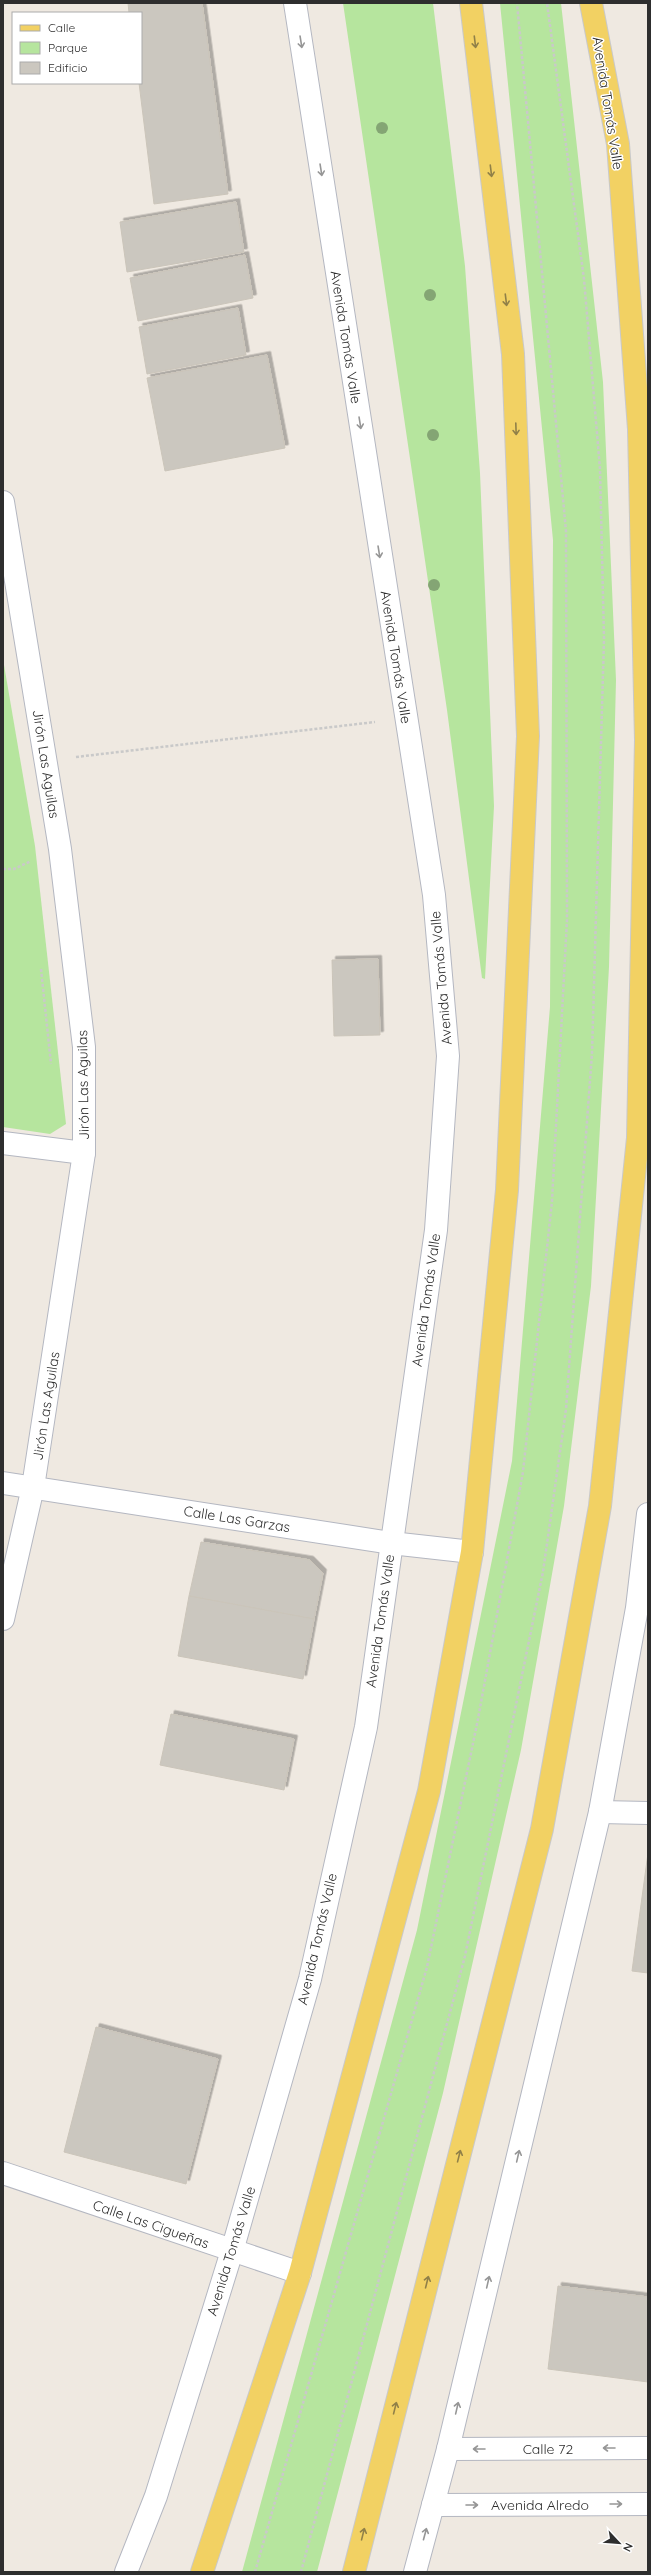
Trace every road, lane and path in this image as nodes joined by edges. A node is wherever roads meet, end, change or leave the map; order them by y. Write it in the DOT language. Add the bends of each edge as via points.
graph roads {
  1 [pos="295,3"];
  2 [pos="471,3"];
  3 [pos="591,3"];
  4 [pos="3,502"];
  5 [pos="6,539"];
  6 [pos="405,719"];
  7 [pos="46,761"];
  8 [pos="28,853"];
  9 [pos="30,869"];
  10 [pos="40,964"];
  11 [pos="51,1067"];
  12 [pos="3,1143"];
  13 [pos="84,1153"];
  14 [pos="3,1483"];
  15 [pos="34,1487"];
  16 [pos="648,1514"];
  17 [pos="391,1543"];
  18 [pos="472,1552"];
  19 [pos="3,1619"];
  20 [pos="600,1812"];
  21 [pos="648,1813"];
  22 [pos="3,2173"];
  23 [pos="232,2251"];
  24 [pos="300,2273"];
  25 [pos="648,2448"];
  26 [pos="448,2449"];
  27 [pos="648,2504"];
  28 [pos="433,2505"];
  29 [pos="126,2572"];
  30 [pos="202,2572"];
  31 [pos="354,2572"];
  32 [pos="415,2572"];
  1 -- 6 [label="street, Avenida Tomás Valle, one-way"];
  2 -- 18 [label="main road, one-way" via="512,354 528,736 507,1190"];
  31 -- 3 [label="main road, Avenida Tomás Valle, one-way" via="542,1829 600,1506 638,1138 646,740 639,429 618,144"];
  4 -- 5 [label="street, Jirón Las Aguilas"];
  5 -- 7 [label="street, Jirón Las Aguilas"];
  6 -- 7 [label="path"];
  6 -- 17 [label="street, Avenida Tomás Valle" via="434,895 448,1056 436,1230"];
  7 -- 13 [label="street, Jirón Las Aguilas" via="60,849 84,1047"];
  8 -- 9 [label="path"];
  10 -- 11 [label="path"];
  12 -- 13 [label="street"];
  13 -- 15 [label="street, Jirón Las Aguilas"];
  14 -- 15 [label="street, Calle Las Garzas"];
  15 -- 17 [label="street, Calle Las Garzas"];
  15 -- 19 [label="street, Jirón Las Aguilas"];
  16 -- 20 [label="street" via="637,1608"];
  17 -- 18 [label="street, Calle Las Garzas"];
  17 -- 23 [label="street, Avenida Tomás Valle" via="366,1727 310,1979"];
  18 -- 24 [label="main road" via="429,1791"];
  20 -- 21 [label="street"];
  26 -- 20 [label="street, one-way"];
  22 -- 23 [label="street, Calle Las Cigueñas"];
  23 -- 24 [label="street, Calle Las Cigueñas"];
  23 -- 29 [label="street, Avenida Tomás Valle" via="156,2496"];
  24 -- 30 [label="main road"];
  25 -- 26 [label="street, Calle 72, one-way"];
  26 -- 28 [label="street"];
  28 -- 27 [label="street, Avenida Alredo, one-way"];
  32 -- 28 [label="street, one-way"];
}
